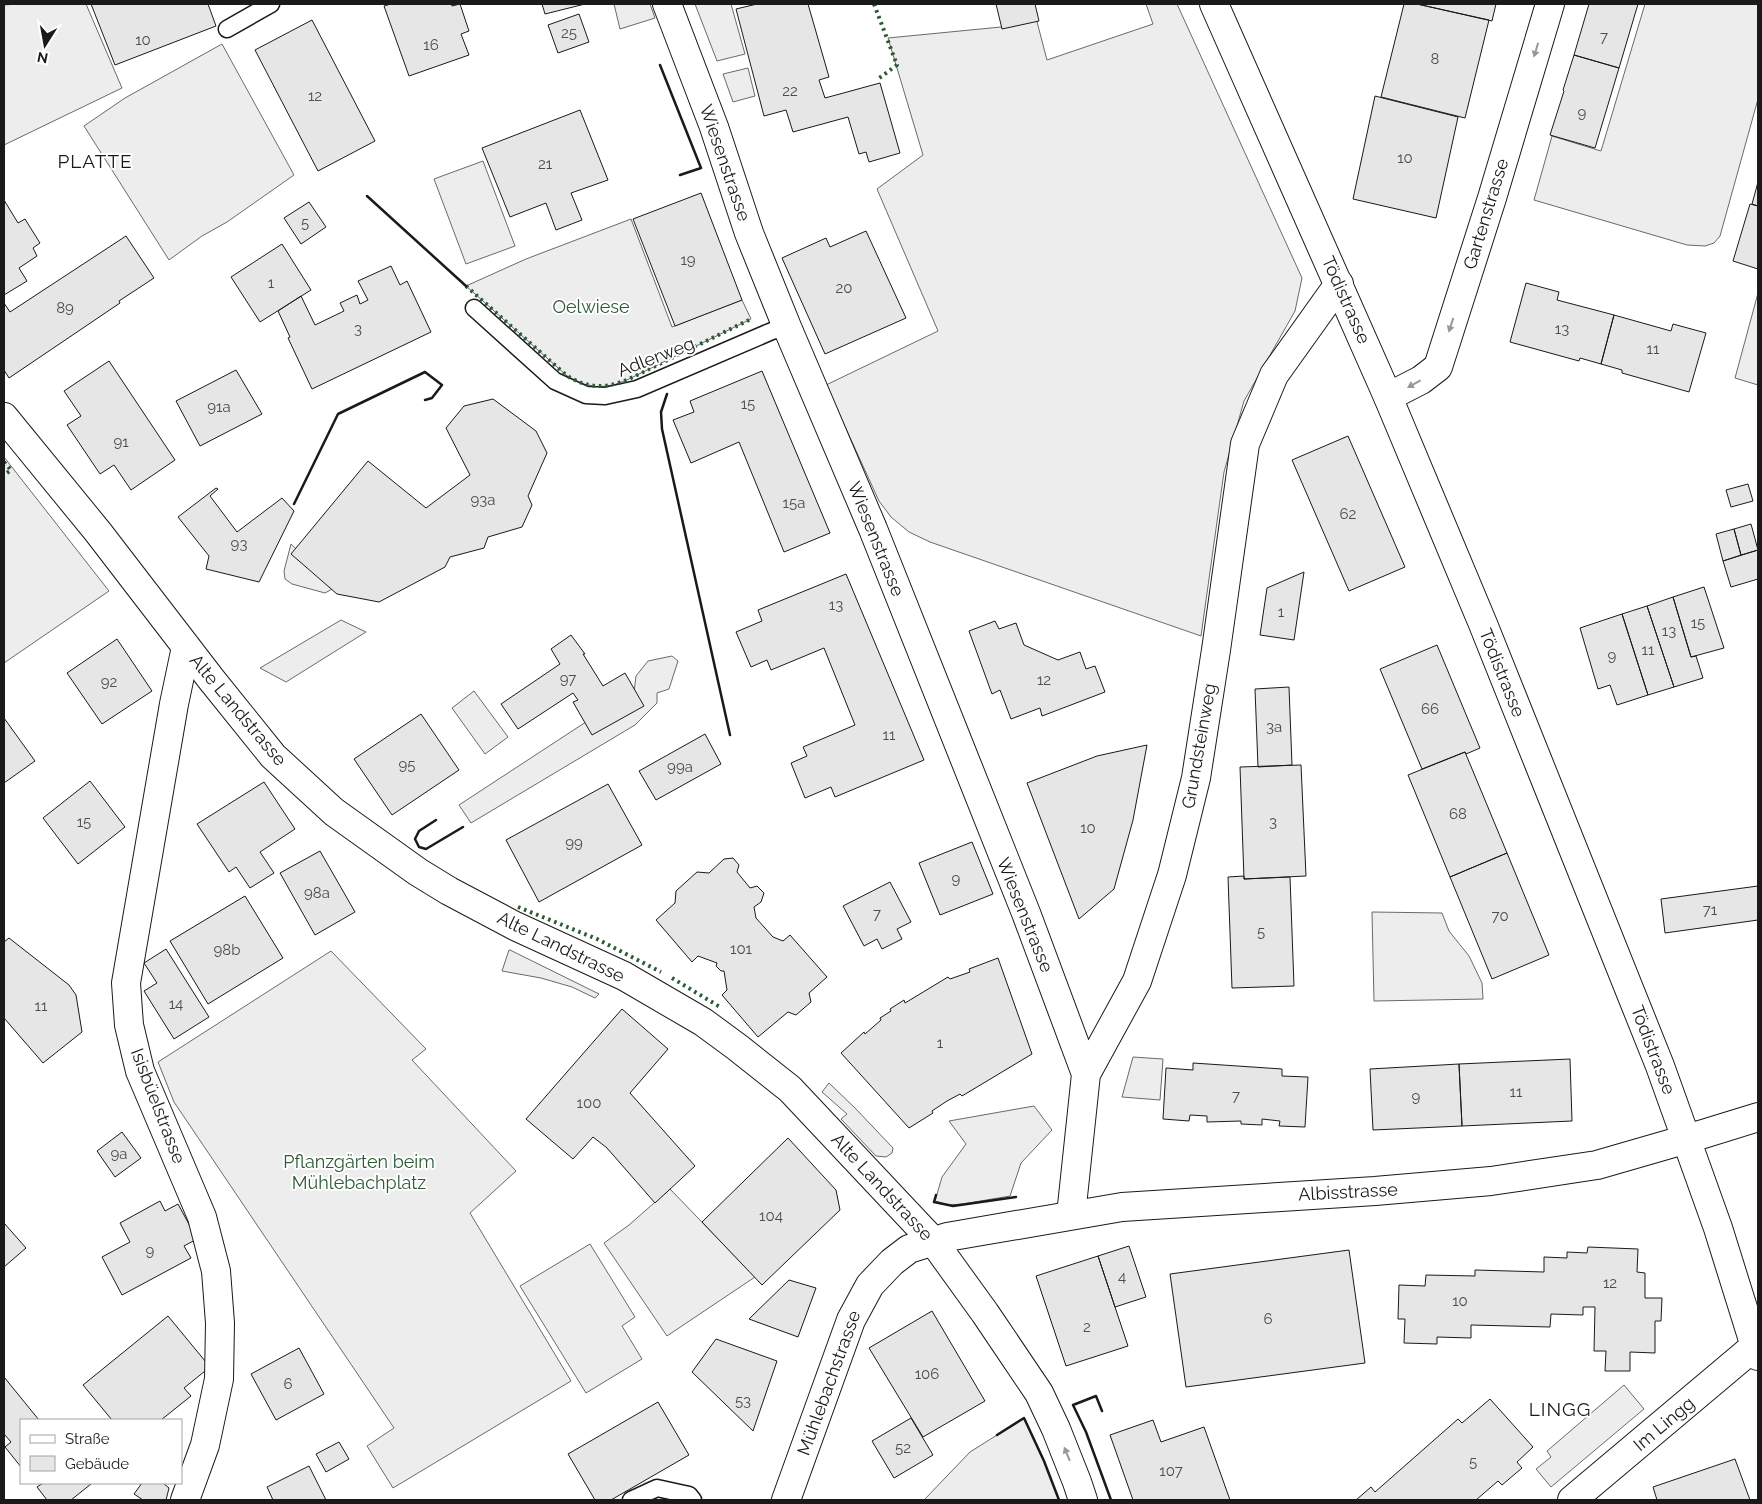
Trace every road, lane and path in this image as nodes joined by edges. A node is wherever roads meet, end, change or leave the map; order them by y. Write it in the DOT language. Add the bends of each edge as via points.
graph roads {
  1 [pos="271,4"];
  2 [pos="666,4"];
  3 [pos="1214,4"];
  4 [pos="1550,4"];
  5 [pos="227,29"];
  6 [pos="1339,284"];
  7 [pos="474,308"];
  8 [pos="787,327"];
  9 [pos="1388,397"];
  10 [pos="4,416"];
  11 [pos="186,647"];
  12 [pos="1086,1074"];
  13 [pos="1758,1116"];
  14 [pos="1687,1139"];
  15 [pos="1071,1215"];
  16 [pos="933,1241"];
  17 [pos="1757,1351"];
  18 [pos="185,1500"];
  19 [pos="631,1500"];
  20 [pos="693,1500"];
  21 [pos="786,1500"];
  22 [pos="1083,1500"];
  23 [pos="1572,1500"];
  1 -- 5 [label="lane"];
  2 -- 8 [label="street, Wiesenstrasse" via="714,128 749,234"];
  3 -- 6 [label="street, Tödistrasse"];
  4 -- 9 [label="street, Gartenstrasse, one-way" via="1438,367"];
  6 -- 9 [label="street, Tödistrasse"];
  6 -- 12 [label="street, Grundsteinweg" via="1274,375 1245,444 1196,778 1172,875 1137,981"];
  7 -- 8 [label="lane, Adlerweg" via="555,382 586,395 605,396 637,389"];
  8 -- 12 [label="street, Wiesenstrasse" via="873,529 1026,913"];
  9 -- 14 [label="street, Tödistrasse" via="1501,670"];
  10 -- 11 [label="street, Alte Landstrasse"];
  11 -- 16 [label="street, Alte Landstrasse" via="274,756 334,812 449,891 624,976 710,1027 790,1089"];
  11 -- 18 [label="street, Isisbüelstrasse" via="126,983 129,1025 140,1071 202,1217 216,1271 220,1323 219,1379 205,1445"];
  12 -- 15 [label="street, Grundsteinweg"];
  13 -- 14 [label="street, Albisstrasse"];
  14 -- 15 [label="street, Albisstrasse" via="1597,1164 1491,1181 1375,1192 1122,1207"];
  14 -- 17 [label="street, Tödistrasse"];
  15 -- 16 [label="street, Albisstrasse"];
  16 -- 21 [label="street, Mühlebachstrasse" via="909,1249 892,1262 860,1301"];
  22 -- 16 [label="street, Alte Landstrasse, one-way" via="1039,1393"];
  17 -- 23 [label="street, Im Lingg"];
  19 -- 20 [label="lane" via="657,1488 689,1495"];
}
